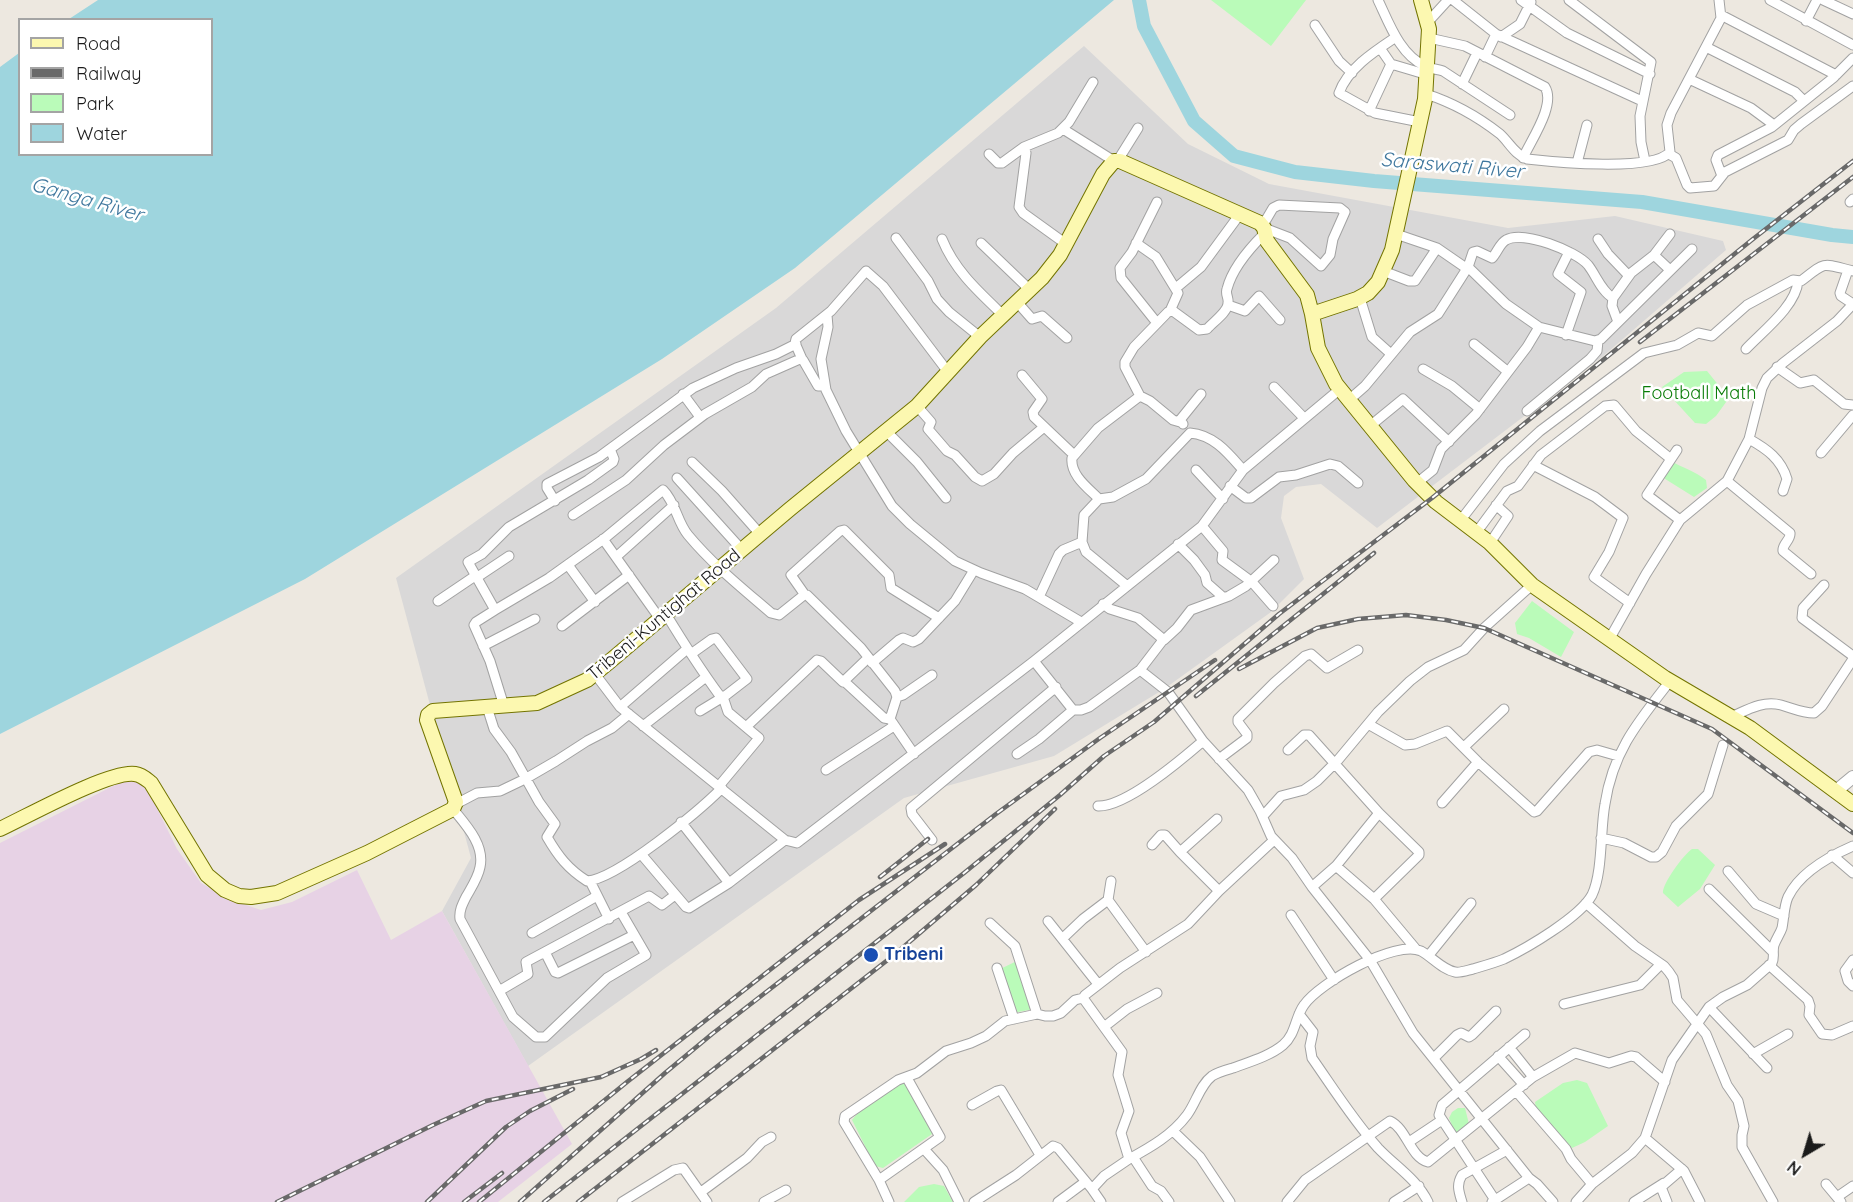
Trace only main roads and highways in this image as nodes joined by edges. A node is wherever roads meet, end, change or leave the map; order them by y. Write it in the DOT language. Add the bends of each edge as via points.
graph roads {
  1 [pos="1421,0"];
  2 [pos="1312,314"];
  3 [pos="1853,804"];
  4 [pos="0,829"];
  1 -- 2 [label="main road" via="1429,38 1426,94 1392,250 1378,282 1368,293"];
  2 -- 3 [label="main road" via="1318,348 1336,384 1436,502 1490,543 1532,585 1670,681 1750,728"];
  2 -- 4 [label="main road, Tribeni-Kuntighat Road" via="1307,295 1267,241 1264,229 1240,214 1116,161 1103,174 1060,255 1042,278 980,337 917,406 595,674 537,703 433,711 428,715 454,807 277,894 251,897 225,890 207,875 151,783 133,774 92,785"];
}
